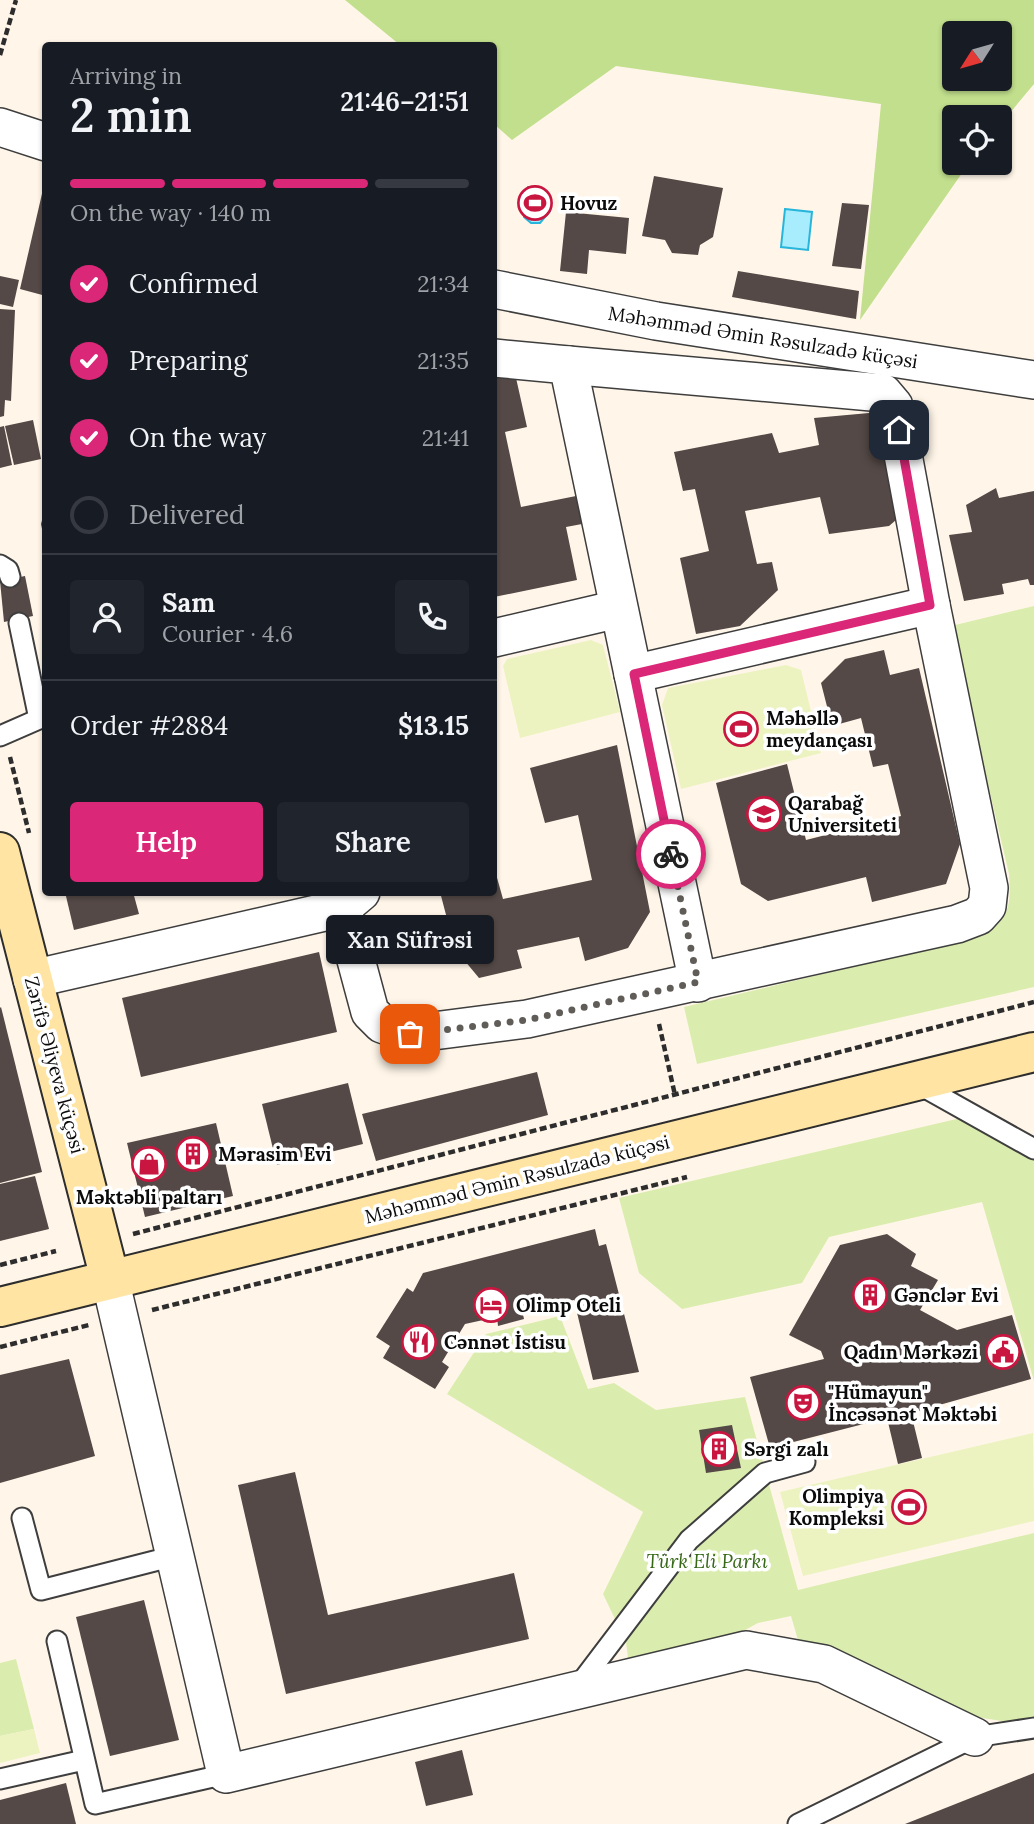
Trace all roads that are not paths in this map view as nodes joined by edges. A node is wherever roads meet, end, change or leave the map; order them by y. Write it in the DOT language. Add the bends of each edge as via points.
graph roads {
  1 [pos="0,127"];
  2 [pos="42,141"];
  3 [pos="497,290"];
  4 [pos="497,358"];
  5 [pos="568,365"];
  6 [pos="1034,380"];
  7 [pos="930,605"];
  8 [pos="618,609"];
  9 [pos="19,622"];
  10 [pos="497,637"];
  11 [pos="634,674"];
  12 [pos="41,705"];
  13 [pos="0,736"];
  14 [pos="0,852"];
  15 [pos="352,900"];
  16 [pos="32,979"];
  17 [pos="698,982"];
  18 [pos="1034,1052"];
  19 [pos="914,1081"];
  20 [pos="1034,1149"];
  21 [pos="110,1279"];
  22 [pos="0,1307"];
  23 [pos="805,1462"];
  24 [pos="22,1518"];
  25 [pos="174,1556"];
  26 [pos="57,1641"];
  27 [pos="574,1693"];
  28 [pos="1034,1728"];
  29 [pos="975,1737"];
  30 [pos="84,1760"];
  31 [pos="226,1773"];
  32 [pos="0,1779"];
  33 [pos="798,1824"];
  1 -- 2 [label="street"];
  3 -- 6 [label="street, Məhəmməd Əmin Rəsulzadə küçəsi" via="656,321"];
  4 -- 5 [label="street, Məhəmməd Əmin Rəsulzadə küçəsi"];
  5 -- 7 [label="street, Məhəmməd Əmin Rəsulzadə küçəsi" via="883,393 894,406"];
  5 -- 8 [label="street"];
  7 -- 11 [label="street"];
  7 -- 17 [label="street, Məhəmməd Əmin Rəsulzadə küçəsi" via="981,843 989,888 987,906 978,916 957,924"];
  8 -- 10 [label="street"];
  8 -- 11 [label="street"];
  9 -- 12 [label="lane"];
  11 -- 17 [label="street"];
  12 -- 13 [label="lane" via="39,719"];
  14 -- 16 [label="main road, Zərifə Əliyeva küçəsi"];
  15 -- 16 [label="street"];
  15 -- 17 [label="street, Məhəmməd Əmin Rəsulzadə küçəsi" via="370,1012 382,1024 410,1034 527,1020"];
  16 -- 21 [label="main road, Zərifə Əliyeva küçəsi"];
  18 -- 19 [label="main road, Məhəmməd Əmin Rəsulzadə küçəsi"];
  19 -- 20 [label="lane"];
  19 -- 21 [label="main road, Məhəmməd Əmin Rəsulzadə küçəsi"];
  21 -- 22 [label="main road, Məhəmməd Əmin Rəsulzadə küçəsi"];
  21 -- 25 [label="street"];
  23 -- 27 [label="lane" via="765,1473 689,1540"];
  24 -- 25 [label="lane" via="41,1590"];
  25 -- 31 [label="street"];
  26 -- 30 [label="lane"];
  27 -- 29 [label="street" via="746,1650 824,1664"];
  27 -- 31 [label="street"];
  28 -- 29 [label="lane"];
  29 -- 33 [label="lane"];
  30 -- 31 [label="lane" via="95,1804"];
  30 -- 32 [label="lane"];
}
